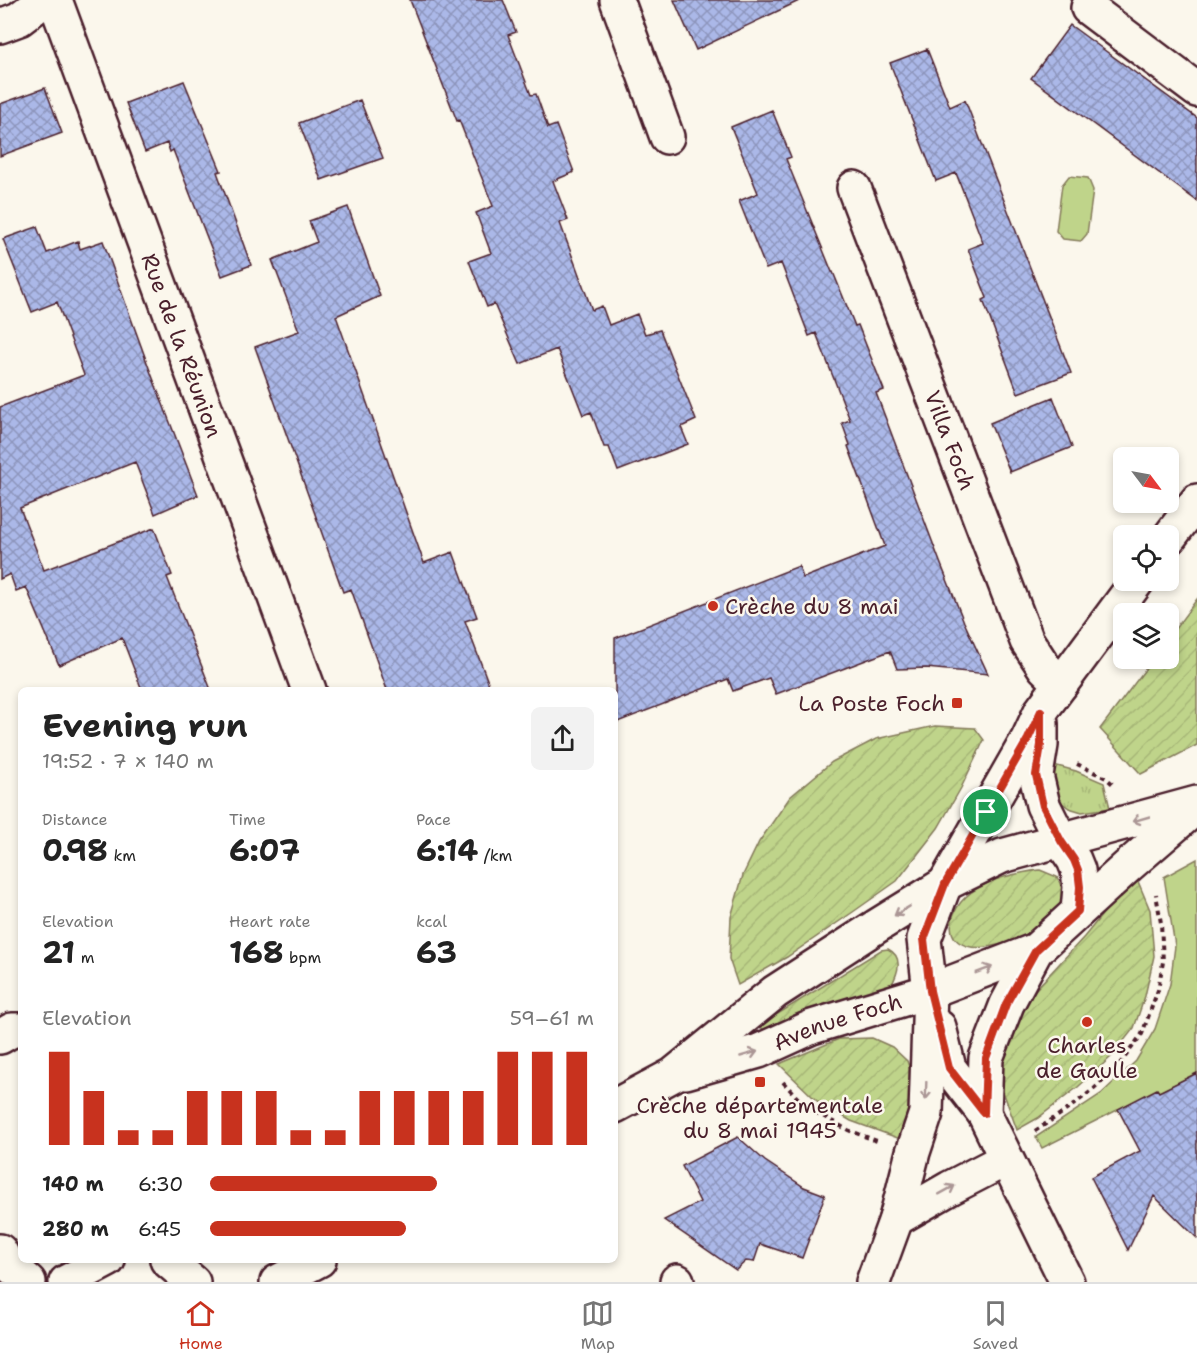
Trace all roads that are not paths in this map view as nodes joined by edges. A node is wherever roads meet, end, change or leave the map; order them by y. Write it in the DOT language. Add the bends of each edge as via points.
graph roads {
  1 [pos="45,0"];
  2 [pos="55,0"];
  3 [pos="617,0"];
  4 [pos="1088,8"];
  5 [pos="0,26"];
  6 [pos="1197,90"];
  7 [pos="667,137"];
  8 [pos="854,188"];
  9 [pos="1197,501"];
  10 [pos="1179,525"];
  11 [pos="1130,591"];
  12 [pos="1061,684"];
  13 [pos="308,687"];
  14 [pos="1041,711"];
  15 [pos="1197,804"];
  16 [pos="1061,841"];
  17 [pos="945,884"];
  18 [pos="1078,911"];
  19 [pos="1036,950"];
  20 [pos="930,991"];
  21 [pos="18,1030"];
  22 [pos="0,1037"];
  23 [pos="673,1076"];
  24 [pos="618,1104"];
  25 [pos="984,1113"];
  26 [pos="1006,1159"];
  27 [pos="896,1219"];
  28 [pos="0,1251"];
  29 [pos="102,1263"];
  30 [pos="171,1263"];
  31 [pos="313,1263"];
  32 [pos="29,1282"];
  33 [pos="66,1282"];
  34 [pos="193,1282"];
  35 [pos="277,1282"];
  36 [pos="873,1282"];
  37 [pos="1067,1282"];
  1 -- 5 [label="street" via="19,19"];
  2 -- 13 [label="street, Rue de la Réunion"];
  3 -- 7 [label="street"];
  4 -- 6 [label="street"];
  8 -- 12 [label="street, Villa Foch" via="1027,641"];
  9 -- 10 [label="street"];
  11 -- 12 [label="street"];
  12 -- 14 [label="street"];
  14 -- 16 [label="street" via="1036,775 1043,806"];
  14 -- 17 [label="street"];
  15 -- 16 [label="street, Avenue Foch, one-way"];
  15 -- 18 [label="street, Avenue Foch"];
  16 -- 17 [label="street, Avenue Foch" via="1002,856"];
  16 -- 18 [label="street" via="1078,870"];
  17 -- 20 [label="street" via="924,939"];
  17 -- 23 [label="street, Avenue Foch, one-way" via="775,992"];
  18 -- 19 [label="street, Avenue Foch"];
  20 -- 19 [label="street, Avenue Foch, one-way"];
  19 -- 25 [label="street" via="1006,1004 986,1058"];
  23 -- 20 [label="street, Avenue Foch, one-way" via="759,1051 812,1027"];
  20 -- 25 [label="street" via="949,1068"];
  20 -- 27 [label="street, one-way" via="926,1113"];
  21 -- 22 [label="street"];
  23 -- 24 [label="street, Avenue Foch"];
  25 -- 26 [label="street"];
  27 -- 26 [label="street, one-way"];
  26 -- 37 [label="street"];
  27 -- 36 [label="street"];
  28 -- 32 [label="street" via="4,1261"];
  29 -- 33 [label="street"];
  30 -- 34 [label="street"];
  31 -- 35 [label="street"];
}
